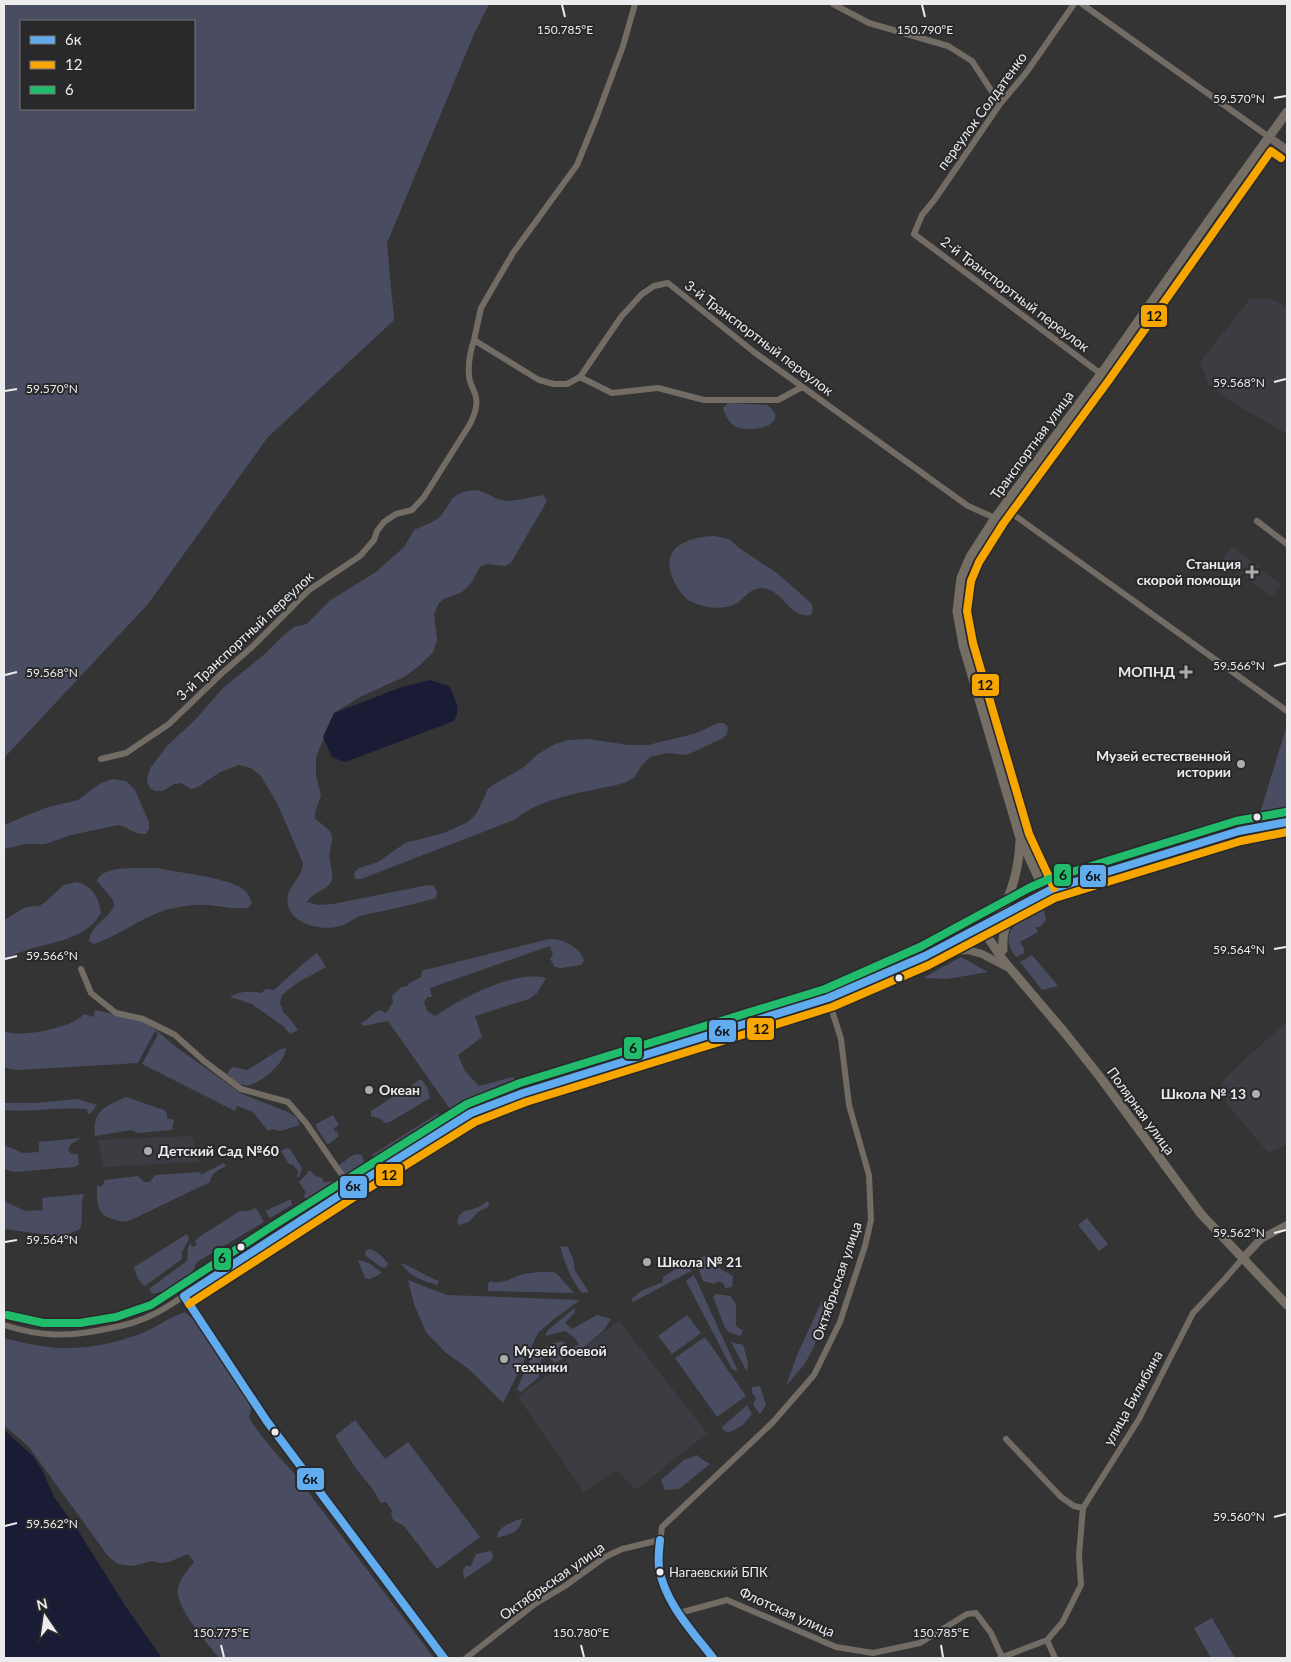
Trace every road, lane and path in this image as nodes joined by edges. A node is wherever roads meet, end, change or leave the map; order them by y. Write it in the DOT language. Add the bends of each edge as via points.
graph roads {
  1 [pos="635,4"];
  2 [pos="834,4"];
  3 [pos="1074,4"];
  4 [pos="1082,4"];
  5 [pos="1000,104"];
  6 [pos="1287,112"];
  7 [pos="1270,137"];
  8 [pos="1287,150"];
  9 [pos="914,234"];
  10 [pos="474,340"];
  11 [pos="1101,374"];
  12 [pos="580,377"];
  13 [pos="802,387"];
  14 [pos="1003,507"];
  15 [pos="995,518"];
  16 [pos="1258,521"];
  17 [pos="1287,544"];
  18 [pos="1286,707"];
  19 [pos="101,759"];
  20 [pos="1287,822"];
  21 [pos="1020,838"];
  22 [pos="1030,860"];
  23 [pos="1090,877"];
  24 [pos="1044,892"];
  25 [pos="1025,903"];
  26 [pos="998,917"];
  27 [pos="981,928"];
  28 [pos="1003,950"];
  29 [pos="933,951"];
  30 [pos="1009,968"];
  31 [pos="81,969"];
  32 [pos="828,998"];
  33 [pos="351,1188"];
  34 [pos="1287,1225"];
  35 [pos="1243,1258"];
  36 [pos="184,1296"];
  37 [pos="1287,1304"];
  38 [pos="4,1324"];
  39 [pos="1006,1439"];
  40 [pos="1082,1508"];
  41 [pos="660,1540"];
  42 [pos="679,1614"];
  43 [pos="1047,1640"];
  44 [pos="444,1658"];
  45 [pos="466,1658"];
  46 [pos="713,1658"];
  47 [pos="1001,1658"];
  48 [pos="1055,1658"];
  1 -- 10 [label="street, 3-й Транспортный переулок" via="623,46 577,165 513,253 481,308"];
  2 -- 5 [label="street" via="869,23 958,51 972,61"];
  3 -- 5 [label="street, переулок Солдатенко"];
  4 -- 7 [label="street"];
  5 -- 9 [label="street, переулок Солдатенко" via="922,215"];
  6 -- 7 [label="main road, Транспортная улица"];
  7 -- 8 [label="street"];
  7 -- 11 [label="main road, Транспортная улица"];
  9 -- 11 [label="street, 2-й Транспортный переулок"];
  10 -- 12 [label="street" via="538,380 567,384"];
  10 -- 19 [label="street, 3-й Транспортный переулок" via="469,356 469,377 476,398 476,411 424,497 412,510 396,514 384,522 360,556 309,590 169,724 126,753"];
  11 -- 14 [label="main road, Транспортная улица"];
  12 -- 13 [label="street" via="612,393 658,388 704,400 778,400"];
  12 -- 13 [label="street, 3-й Транспортный переулок" via="621,317 642,294 654,286 668,283"];
  13 -- 15 [label="street, 3-й Транспортный переулок" via="968,506"];
  14 -- 15 [label="main road, Транспортная улица"];
  14 -- 18 [label="street"];
  15 -- 21 [label="main road, Транспортная улица" via="965,568 958,600 958,621"];
  16 -- 17 [label="street"];
  20 -- 23 [label="main road" via="1239,831"];
  21 -- 22 [label="main road, Транспортная улица"];
  21 -- 26 [label="main road, Транспортная улица" via="1015,880"];
  22 -- 23 [label="main road" via="1040,872 1051,878"];
  22 -- 24 [label="main road, Транспортная улица"];
  23 -- 24 [label="main road"];
  24 -- 25 [label="main road"];
  25 -- 26 [label="main road"];
  25 -- 28 [label="main road" via="1005,926"];
  26 -- 27 [label="main road"];
  26 -- 28 [label="main road"];
  27 -- 29 [label="street"];
  27 -- 30 [label="main road, Полярная улица"];
  28 -- 30 [label="main road"];
  29 -- 30 [label="street" via="968,950"];
  29 -- 32 [label="street" via="876,980"];
  30 -- 35 [label="main road, Полярная улица" via="1094,1070 1201,1214"];
  31 -- 33 [label="street" via="91,993 116,1013 143,1019 175,1035 241,1089 288,1102"];
  32 -- 33 [label="street" via="510,1097 456,1121"];
  32 -- 41 [label="street, Октябрьская улица" via="840,1039 849,1104 869,1175 871,1220 865,1246 837,1330 814,1375 773,1422 662,1527"];
  33 -- 36 [label="street"];
  34 -- 35 [label="street, улица Билибина" via="1261,1239"];
  35 -- 37 [label="main road, Полярная улица"];
  35 -- 40 [label="street, улица Билибина" via="1193,1313 1139,1419"];
  36 -- 38 [label="street" via="137,1322 79,1335 47,1335"];
  36 -- 44 [label="street" via="266,1420"];
  39 -- 40 [label="street" via="1061,1497"];
  40 -- 43 [label="street, улица Билибина" via="1080,1585 1062,1623"];
  41 -- 42 [label="street, Октябрьская улица" via="660,1570"];
  41 -- 45 [label="street, Октябрьская улица" via="605,1557 535,1604"];
  42 -- 46 [label="street, Октябрьская улица"];
  42 -- 47 [label="street, Флотская улица" via="727,1600 836,1647 873,1653 920,1643 967,1614 976,1613 991,1633"];
  43 -- 47 [label="street"];
  43 -- 48 [label="street"];
}
